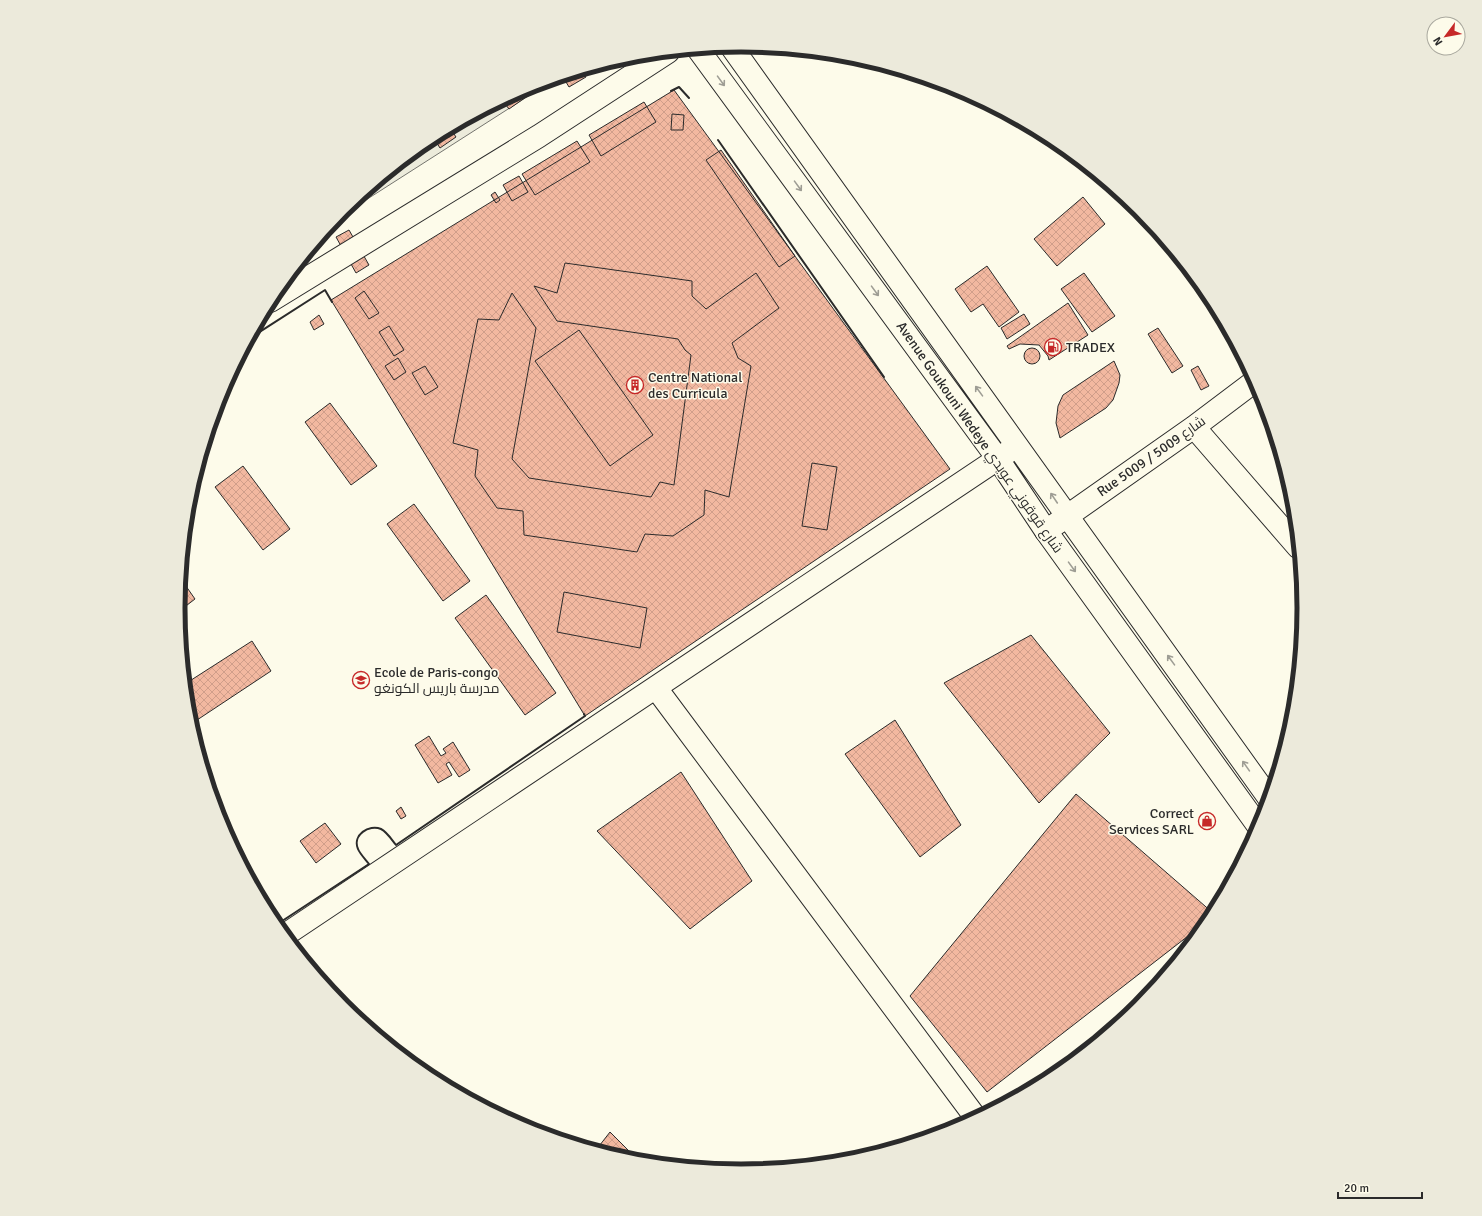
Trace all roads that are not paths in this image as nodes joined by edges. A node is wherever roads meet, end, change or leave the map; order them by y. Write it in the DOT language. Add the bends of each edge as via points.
graph roads {
  1 [pos="735,52"];
  2 [pos="701,53"];
  3 [pos="658,59"];
  4 [pos="284,293"];
  5 [pos="1250,384"];
  6 [pos="1194,427"];
  7 [pos="1018,445"];
  8 [pos="998,459"];
  9 [pos="1066,516"];
  10 [pos="1046,531"];
  11 [pos="1293,541"];
  12 [pos="656,688"];
  13 [pos="1265,793"];
  14 [pos="1255,821"];
  15 [pos="290,932"];
  16 [pos="973,1114"];
  7 -- 1 [label="street, Avenue Goukouni Wedeye شارع قوقوني عويدي, one-way"];
  2 -- 8 [label="street, Avenue Goukouni Wedeye شارع قوقوني عويدي, one-way"];
  3 -- 4 [label="street" via="539,136"];
  5 -- 6 [label="street, Rue 5009 / شارع 5009"];
  6 -- 9 [label="street, Rue 5009 / شارع 5009"];
  6 -- 11 [label="street"];
  7 -- 8 [label="street"];
  9 -- 7 [label="street, Avenue Goukouni Wedeye شارع قوقوني عويدي, one-way"];
  8 -- 10 [label="street, Avenue Goukouni Wedeye شارع قوقوني عويدي"];
  8 -- 12 [label="street"];
  9 -- 10 [label="street, Rue 5009 / شارع 5009"];
  13 -- 9 [label="street, Avenue Goukouni Wedeye شارع قوقوني عويدي, one-way"];
  10 -- 14 [label="street, Avenue Goukouni Wedeye شارع قوقوني عويدي, one-way"];
  12 -- 15 [label="street"];
  12 -- 16 [label="street"];
}
